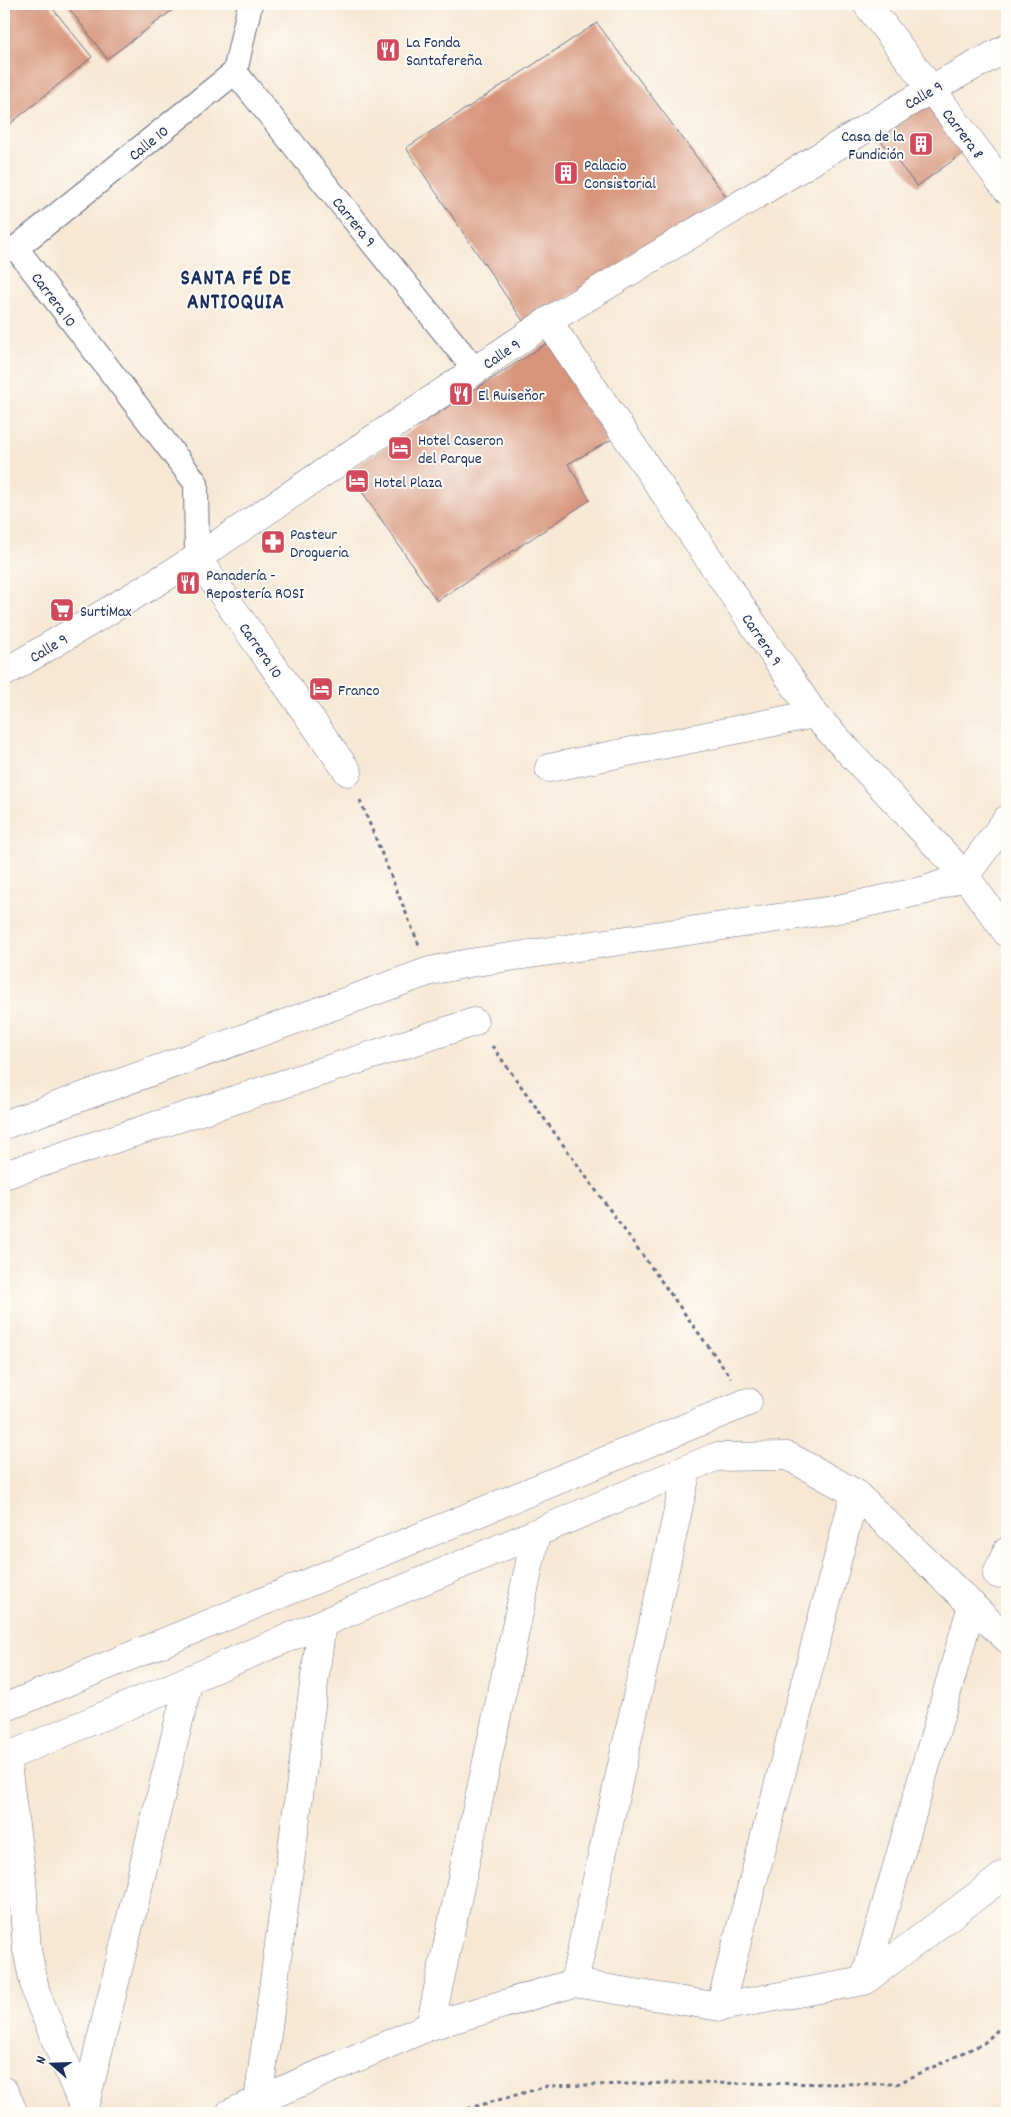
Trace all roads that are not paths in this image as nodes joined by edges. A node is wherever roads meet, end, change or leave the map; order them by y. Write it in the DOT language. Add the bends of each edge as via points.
graph roads {
  1 [pos="250,4"];
  2 [pos="867,4"];
  3 [pos="1007,48"];
  4 [pos="236,72"];
  5 [pos="931,89"];
  6 [pos="1007,190"];
  7 [pos="10,246"];
  8 [pos="548,322"];
  9 [pos="475,370"];
  10 [pos="197,558"];
  11 [pos="4,673"];
  12 [pos="814,714"];
  13 [pos="549,768"];
  14 [pos="348,772"];
  15 [pos="1007,819"];
  16 [pos="965,876"];
  17 [pos="1007,933"];
  18 [pos="474,1022"];
  19 [pos="4,1125"];
  20 [pos="4,1175"];
  21 [pos="748,1402"];
  22 [pos="687,1469"];
  23 [pos="855,1493"];
  24 [pos="536,1534"];
  25 [pos="972,1605"];
  26 [pos="322,1624"];
  27 [pos="1007,1639"];
  28 [pos="189,1680"];
  29 [pos="4,1708"];
  30 [pos="5,1758"];
  31 [pos="1007,1873"];
  32 [pos="864,1981"];
  33 [pos="574,1983"];
  34 [pos="720,2007"];
  35 [pos="430,2026"];
  36 [pos="4,2091"];
  37 [pos="258,2101"];
  38 [pos="85,2111"];
  39 [pos="14,2113"];
  40 [pos="230,2113"];
  1 -- 4 [label="street"];
  2 -- 5 [label="street, Carrera 8"];
  3 -- 5 [label="street, Calle 9"];
  4 -- 7 [label="street, Calle 10"];
  4 -- 9 [label="street, Carrera 9"];
  5 -- 6 [label="street, Carrera 8"];
  5 -- 8 [label="street, Calle 9"];
  7 -- 10 [label="street, Carrera 10" via="196,483"];
  8 -- 9 [label="street, Calle 9"];
  8 -- 12 [label="street, Carrera 9"];
  9 -- 10 [label="street, Calle 9"];
  10 -- 11 [label="street, Calle 9"];
  10 -- 14 [label="street, Carrera 10"];
  12 -- 13 [label="street"];
  12 -- 16 [label="street, Carrera 9"];
  15 -- 16 [label="street"];
  16 -- 17 [label="street, Carrera 9"];
  16 -- 19 [label="street" via="926,890 833,910 430,971"];
  18 -- 20 [label="street"];
  21 -- 29 [label="street"];
  22 -- 23 [label="street" via="715,1457 788,1456"];
  22 -- 24 [label="street"];
  22 -- 33 [label="street"];
  23 -- 25 [label="street"];
  23 -- 34 [label="street"];
  24 -- 26 [label="street"];
  24 -- 35 [label="street"];
  25 -- 27 [label="street"];
  25 -- 32 [label="street"];
  26 -- 28 [label="street"];
  26 -- 37 [label="street"];
  28 -- 30 [label="street"];
  28 -- 38 [label="street"];
  30 -- 38 [label="street" via="22,1878 27,1950 36,1993"];
  31 -- 32 [label="street"];
  32 -- 34 [label="street"];
  33 -- 34 [label="street"];
  33 -- 35 [label="street"];
  35 -- 37 [label="street"];
  36 -- 39 [label="street"];
  37 -- 40 [label="street"];
}
